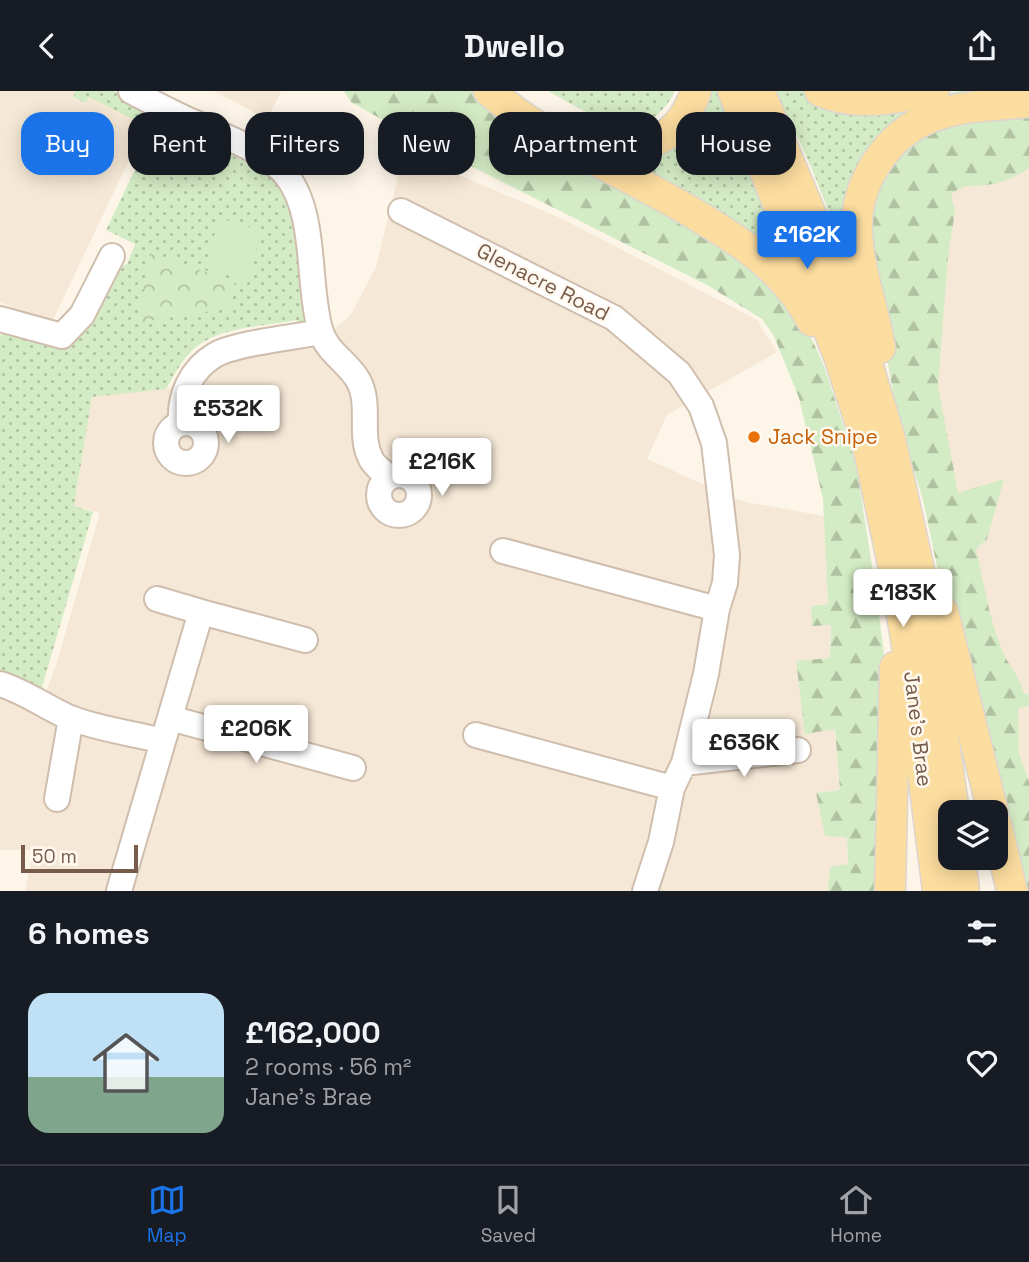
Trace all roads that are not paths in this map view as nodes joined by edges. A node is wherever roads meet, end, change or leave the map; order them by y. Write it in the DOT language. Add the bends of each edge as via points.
graph roads {
  1 [pos="131,91"];
  2 [pos="489,91"];
  3 [pos="515,91"];
  4 [pos="696,91"];
  5 [pos="733,91"];
  6 [pos="759,91"];
  7 [pos="820,91"];
  8 [pos="934,91"];
  9 [pos="1029,102"];
  10 [pos="401,211"];
  11 [pos="112,256"];
  12 [pos="0,319"];
  13 [pos="321,332"];
  14 [pos="853,399"];
  15 [pos="181,423"];
  16 [pos="890,439"];
  17 [pos="389,478"];
  18 [pos="913,535"];
  19 [pos="503,551"];
  20 [pos="894,569"];
  21 [pos="157,599"];
  22 [pos="717,609"];
  23 [pos="201,612"];
  24 [pos="304,641"];
  25 [pos="0,684"];
  26 [pos="71,718"];
  27 [pos="167,729"];
  28 [pos="476,735"];
  29 [pos="798,750"];
  30 [pos="684,763"];
  31 [pos="354,768"];
  32 [pos="672,788"];
  33 [pos="57,799"];
  34 [pos="952,800"];
  35 [pos="990,800"];
  36 [pos="962,870"];
  37 [pos="1007,870"];
  38 [pos="126,889"];
  39 [pos="645,891"];
  40 [pos="890,891"];
  41 [pos="938,891"];
  42 [pos="964,891"];
  43 [pos="1012,891"];
  1 -- 13 [label="street" via="258,153 285,174 308,228"];
  2 -- 14 [label="main road" via="550,133 719,229 765,262 798,297"];
  3 -- 4 [label="main road" via="589,137 633,146 671,131 688,112"];
  5 -- 14 [label="main road, Jane's Brae"];
  6 -- 16 [label="main road, Jane's Brae" via="851,310"];
  7 -- 8 [label="main road" via="853,100"];
  9 -- 16 [label="main road" via="932,116 889,148 867,178 860,196 859,256 883,365"];
  10 -- 22 [label="street, Glenacre Road" via="614,318 678,373 701,406 714,443 727,555"];
  11 -- 12 [label="street" via="82,315 62,336"];
  13 -- 15 [label="street" via="216,354 191,377 180,407"];
  13 -- 17 [label="street" via="330,350 358,380 366,406 365,434 371,459"];
  14 -- 20 [label="main road, Jane's Brae" via="868,446"];
  16 -- 18 [label="main road, Jane's Brae"];
  18 -- 34 [label="main road, Jane's Brae"];
  18 -- 35 [label="main road" via="941,605"];
  19 -- 22 [label="street"];
  20 -- 40 [label="main road"];
  20 -- 41 [label="main road, Jane's Brae"];
  21 -- 23 [label="street"];
  22 -- 30 [label="street, Glenacre Road"];
  23 -- 24 [label="street"];
  23 -- 27 [label="street"];
  25 -- 26 [label="street"];
  26 -- 27 [label="street"];
  26 -- 33 [label="street"];
  27 -- 31 [label="street"];
  27 -- 38 [label="street"];
  28 -- 32 [label="street"];
  29 -- 30 [label="street"];
  30 -- 32 [label="street, Glenacre Road"];
  32 -- 39 [label="street, Glenacre Road"];
  36 -- 42 [label="main road"];
  37 -- 43 [label="main road"];
}
